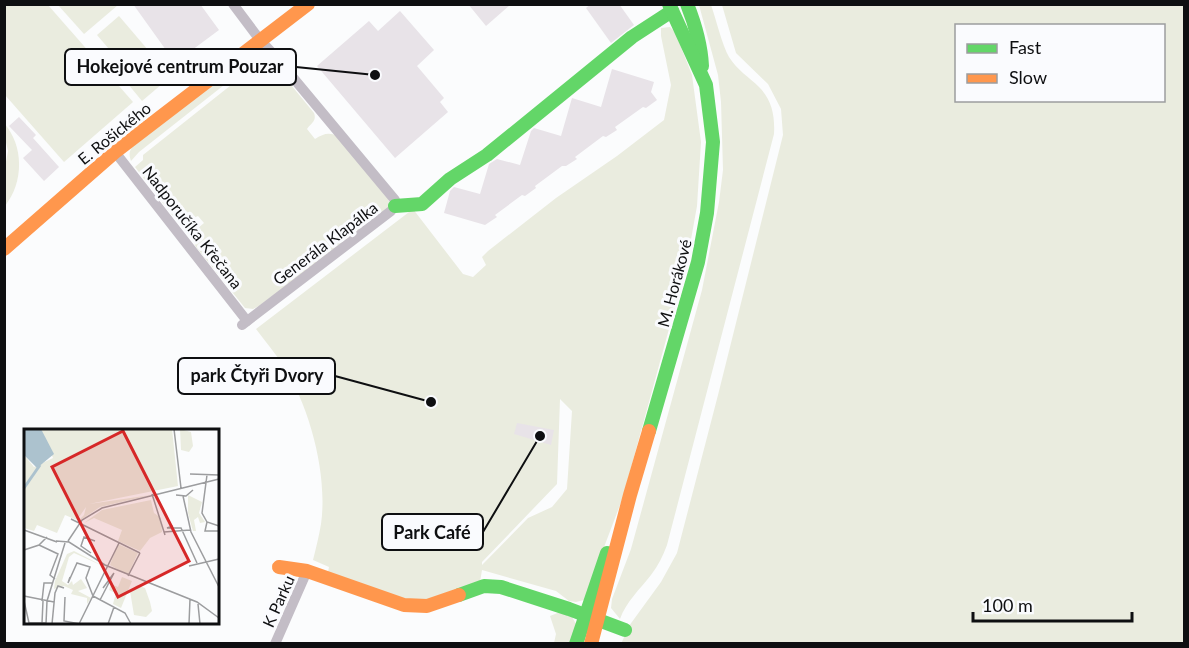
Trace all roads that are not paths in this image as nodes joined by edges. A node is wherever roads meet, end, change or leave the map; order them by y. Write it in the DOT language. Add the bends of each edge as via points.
graph roads {
  1 [pos="233,4"];
  2 [pos="308,4"];
  3 [pos="687,4"];
  4 [pos="670,8"];
  5 [pos="260,40"];
  6 [pos="702,74"];
  7 [pos="115,152"];
  8 [pos="395,206"];
  9 [pos="4,249"];
  10 [pos="245,323"];
  11 [pos="279,567"];
  12 [pos="307,571"];
  13 [pos="591,618"];
  14 [pos="625,630"];
  15 [pos="275,644"];
  16 [pos="576,644"];
  17 [pos="591,644"];
  1 -- 5 [label="street"];
  2 -- 5 [label="street, E. Rošického"];
  3 -- 6 [label="street, M. Horákové" via="702,54"];
  4 -- 6 [label="street, M. Horákové"];
  4 -- 8 [label="street" via="487,155 450,178 422,204"];
  5 -- 7 [label="street, E. Rošického"];
  5 -- 8 [label="street" via="394,200"];
  6 -- 13 [label="street, M. Horákové" via="713,142 708,213 698,262"];
  7 -- 9 [label="street, E. Rošického"];
  7 -- 10 [label="street, Nadporučíka Křečana"];
  8 -- 10 [label="street, Generála Klapálka"];
  11 -- 12 [label="street"];
  12 -- 13 [label="street" via="404,605 427,606 484,586 501,587"];
  12 -- 15 [label="street, K Parku"];
  13 -- 14 [label="street"];
  13 -- 16 [label="street, M. Horákové"];
  13 -- 17 [label="street, M. Horákové"];
}
